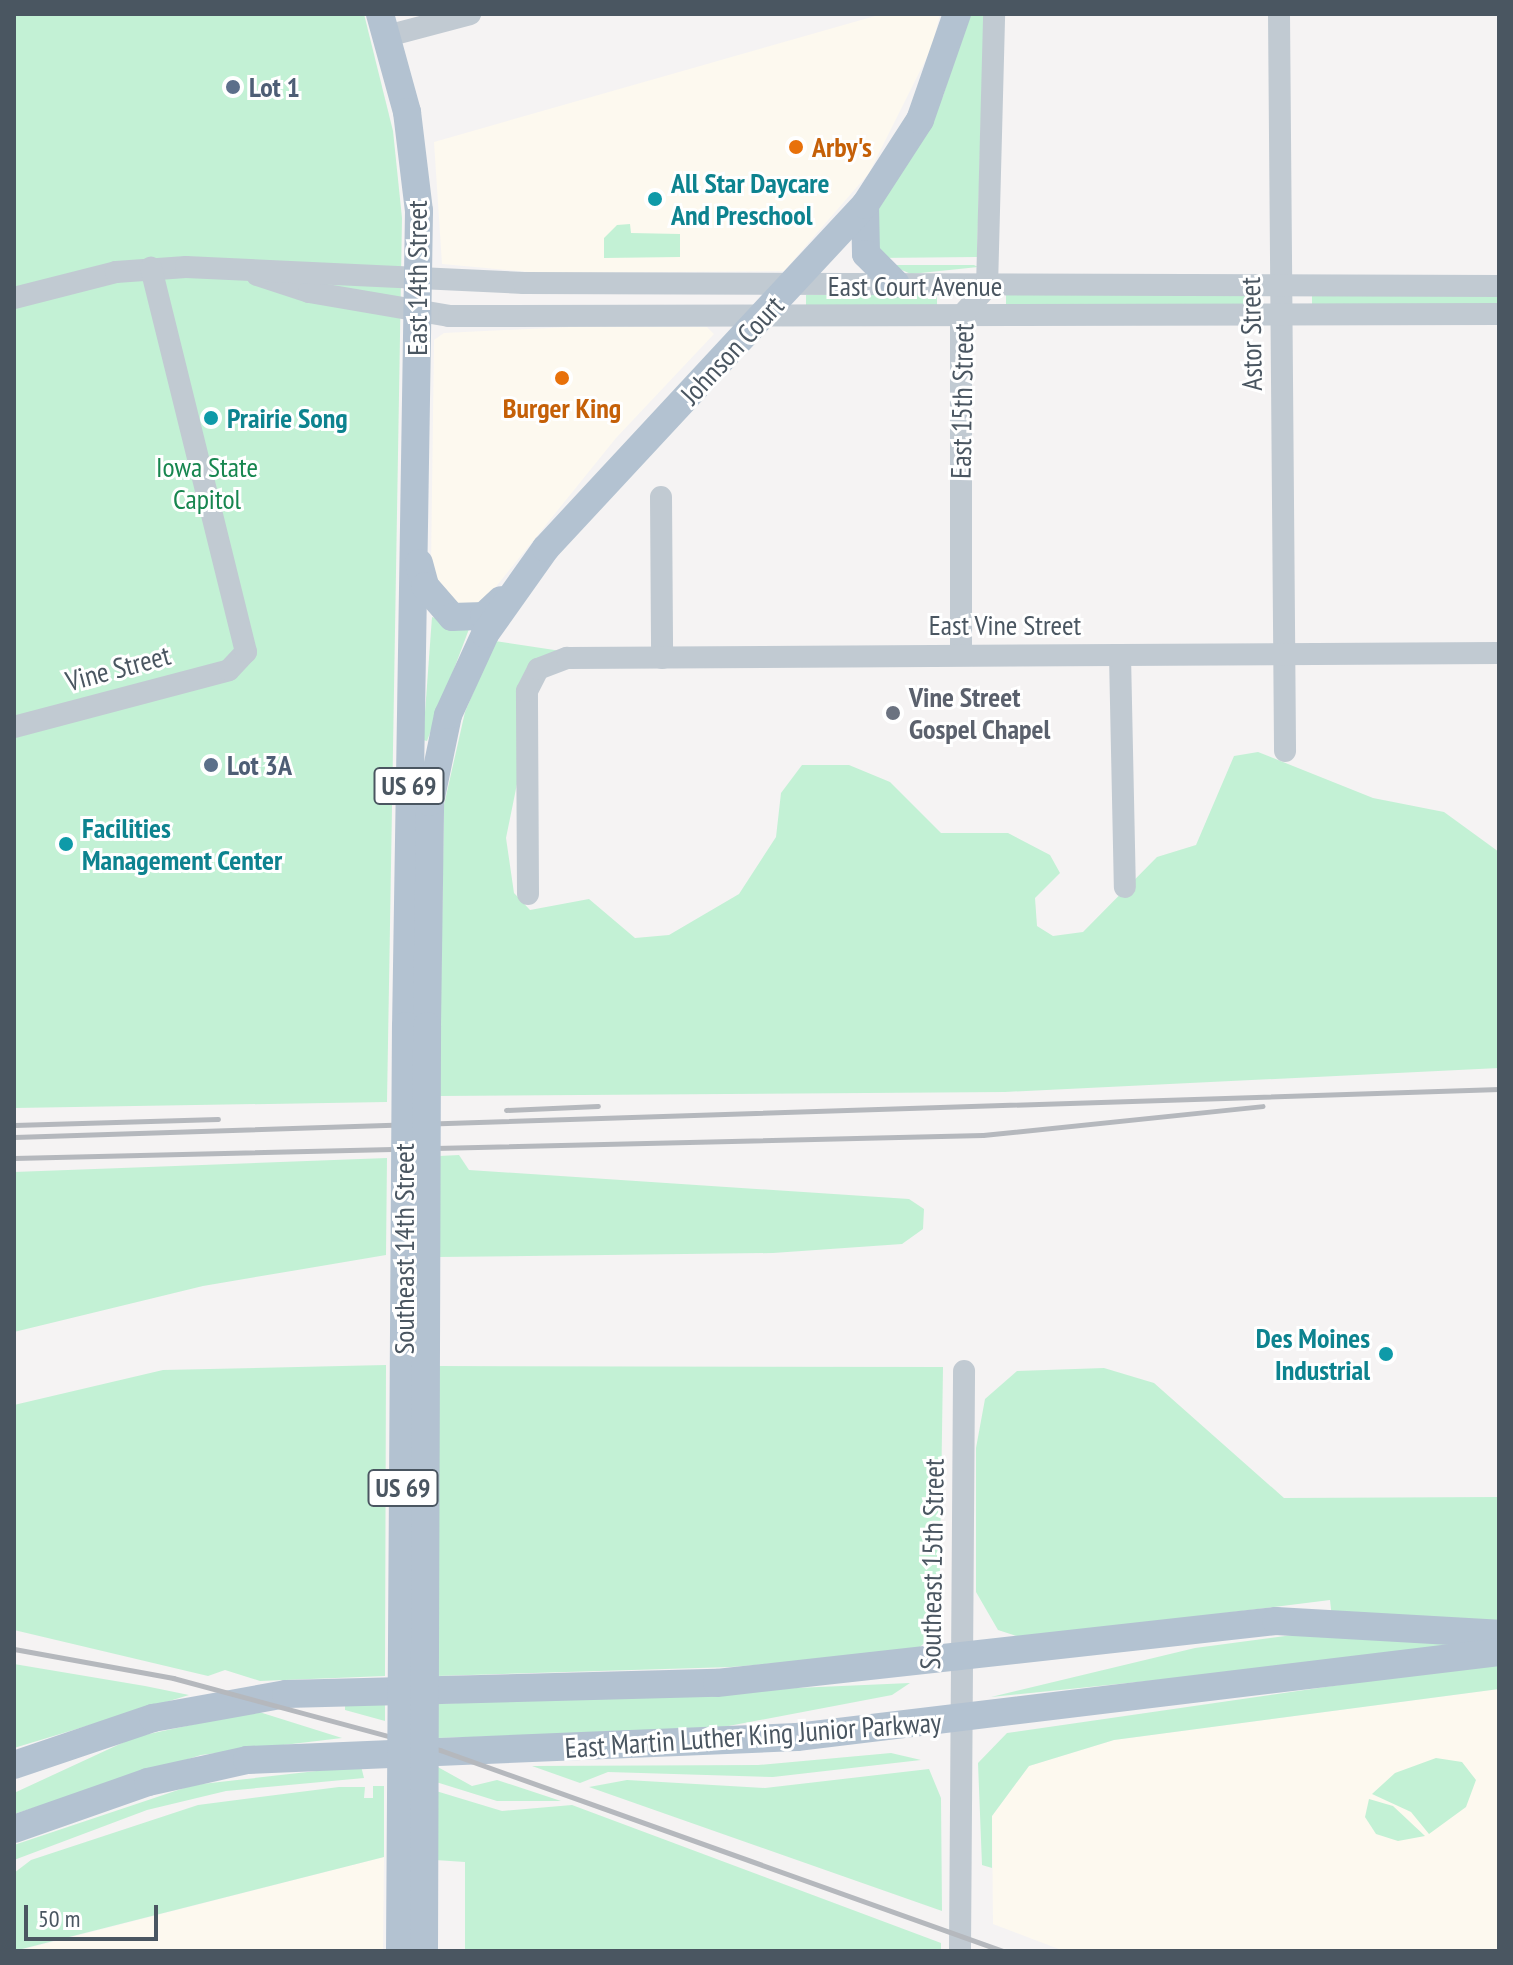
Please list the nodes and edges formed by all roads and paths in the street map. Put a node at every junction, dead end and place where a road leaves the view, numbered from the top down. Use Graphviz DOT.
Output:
graph roads {
  1 [pos="470,14"];
  2 [pos="957,14"];
  3 [pos="994,14"];
  4 [pos="1279,14"];
  5 [pos="384,25"];
  6 [pos="865,205"];
  7 [pos="151,268"];
  8 [pos="242,269"];
  9 [pos="419,277"];
  10 [pos="794,283"];
  11 [pos="896,284"];
  12 [pos="1280,286"];
  13 [pos="1499,286"];
  14 [pos="987,287"];
  15 [pos="14,298"];
  16 [pos="418,313"];
  17 [pos="1281,314"];
  18 [pos="1499,314"];
  19 [pos="761,316"];
  20 [pos="961,316"];
  21 [pos="661,497"];
  22 [pos="414,547"];
  23 [pos="510,592"];
  24 [pos="1282,653"];
  25 [pos="1499,653"];
  26 [pos="961,655"];
  27 [pos="1120,655"];
  28 [pos="662,658"];
  29 [pos="14,727"];
  30 [pos="1285,751"];
  31 [pos="1125,887"];
  32 [pos="528,894"];
  33 [pos="416,1026"];
  34 [pos="964,1371"];
  35 [pos="1499,1634"];
  36 [pos="1499,1652"];
  37 [pos="960,1659"];
  38 [pos="960,1721"];
  39 [pos="14,1765"];
  40 [pos="14,1829"];
  41 [pos="400,1951"];
  42 [pos="424,1951"];
  43 [pos="960,1951"];
  1 -- 5 [label="street"];
  2 -- 6 [label="main road, Johnson Court / US 69"];
  3 -- 14 [label="street, East 15th Street"];
  4 -- 12 [label="street, Astor Street"];
  5 -- 9 [label="main road, East 14th Street / US 69"];
  6 -- 10 [label="main road, Johnson Court / US 69"];
  6 -- 11 [label="main road"];
  7 -- 8 [label="street, East Court Avenue"];
  7 -- 15 [label="street, East Court Avenue"];
  7 -- 29 [label="street, Vine Street"];
  8 -- 9 [label="street, East Court Avenue"];
  8 -- 16 [label="street, East Court Avenue"];
  9 -- 10 [label="street, East Court Avenue"];
  9 -- 16 [label="main road, East 14th Street / US 69"];
  10 -- 11 [label="street, East Court Avenue"];
  10 -- 19 [label="main road, Johnson Court / US 69"];
  11 -- 14 [label="street, East Court Avenue"];
  12 -- 13 [label="street, East Court Avenue"];
  12 -- 14 [label="street, East Court Avenue"];
  12 -- 17 [label="street, Astor Street"];
  14 -- 20 [label="street, East 15th Street"];
  16 -- 19 [label="street, East Court Avenue"];
  16 -- 22 [label="main road, East 14th Street / US 69"];
  17 -- 18 [label="street, East Court Avenue"];
  17 -- 20 [label="street, East Court Avenue"];
  17 -- 24 [label="street, Astor Street"];
  19 -- 20 [label="street, East Court Avenue"];
  19 -- 23 [label="main road, Johnson Court / US 69"];
  20 -- 26 [label="street, East 15th Street"];
  21 -- 28 [label="street"];
  22 -- 23 [label="main road"];
  22 -- 33 [label="main road, Southeast 14th Street / US 69"];
  23 -- 33 [label="main road, Southeast 14th Street / US 69"];
  24 -- 25 [label="street, East Vine Street"];
  24 -- 27 [label="street, East Vine Street"];
  24 -- 30 [label="street, Astor Street"];
  26 -- 27 [label="street, East Vine Street"];
  26 -- 28 [label="street, East Vine Street"];
  27 -- 31 [label="street"];
  28 -- 32 [label="street, East Vine Street"];
  33 -- 41 [label="main road, Southeast 14th Street / US 69, bridge"];
  33 -- 42 [label="main road, Southeast 14th Street / US 69, bridge"];
  34 -- 37 [label="street, Southeast 15th Street"];
  35 -- 37 [label="main road, East Martin Luther King Junior Parkway"];
  36 -- 38 [label="main road, East Martin Luther King Junior Parkway"];
  37 -- 38 [label="street, Southeast 15th Street"];
  37 -- 39 [label="main road, East Martin Luther King Junior Parkway"];
  38 -- 40 [label="main road, East Martin Luther King Junior Parkway"];
  38 -- 43 [label="street, Southeast 15th Street"];
}
